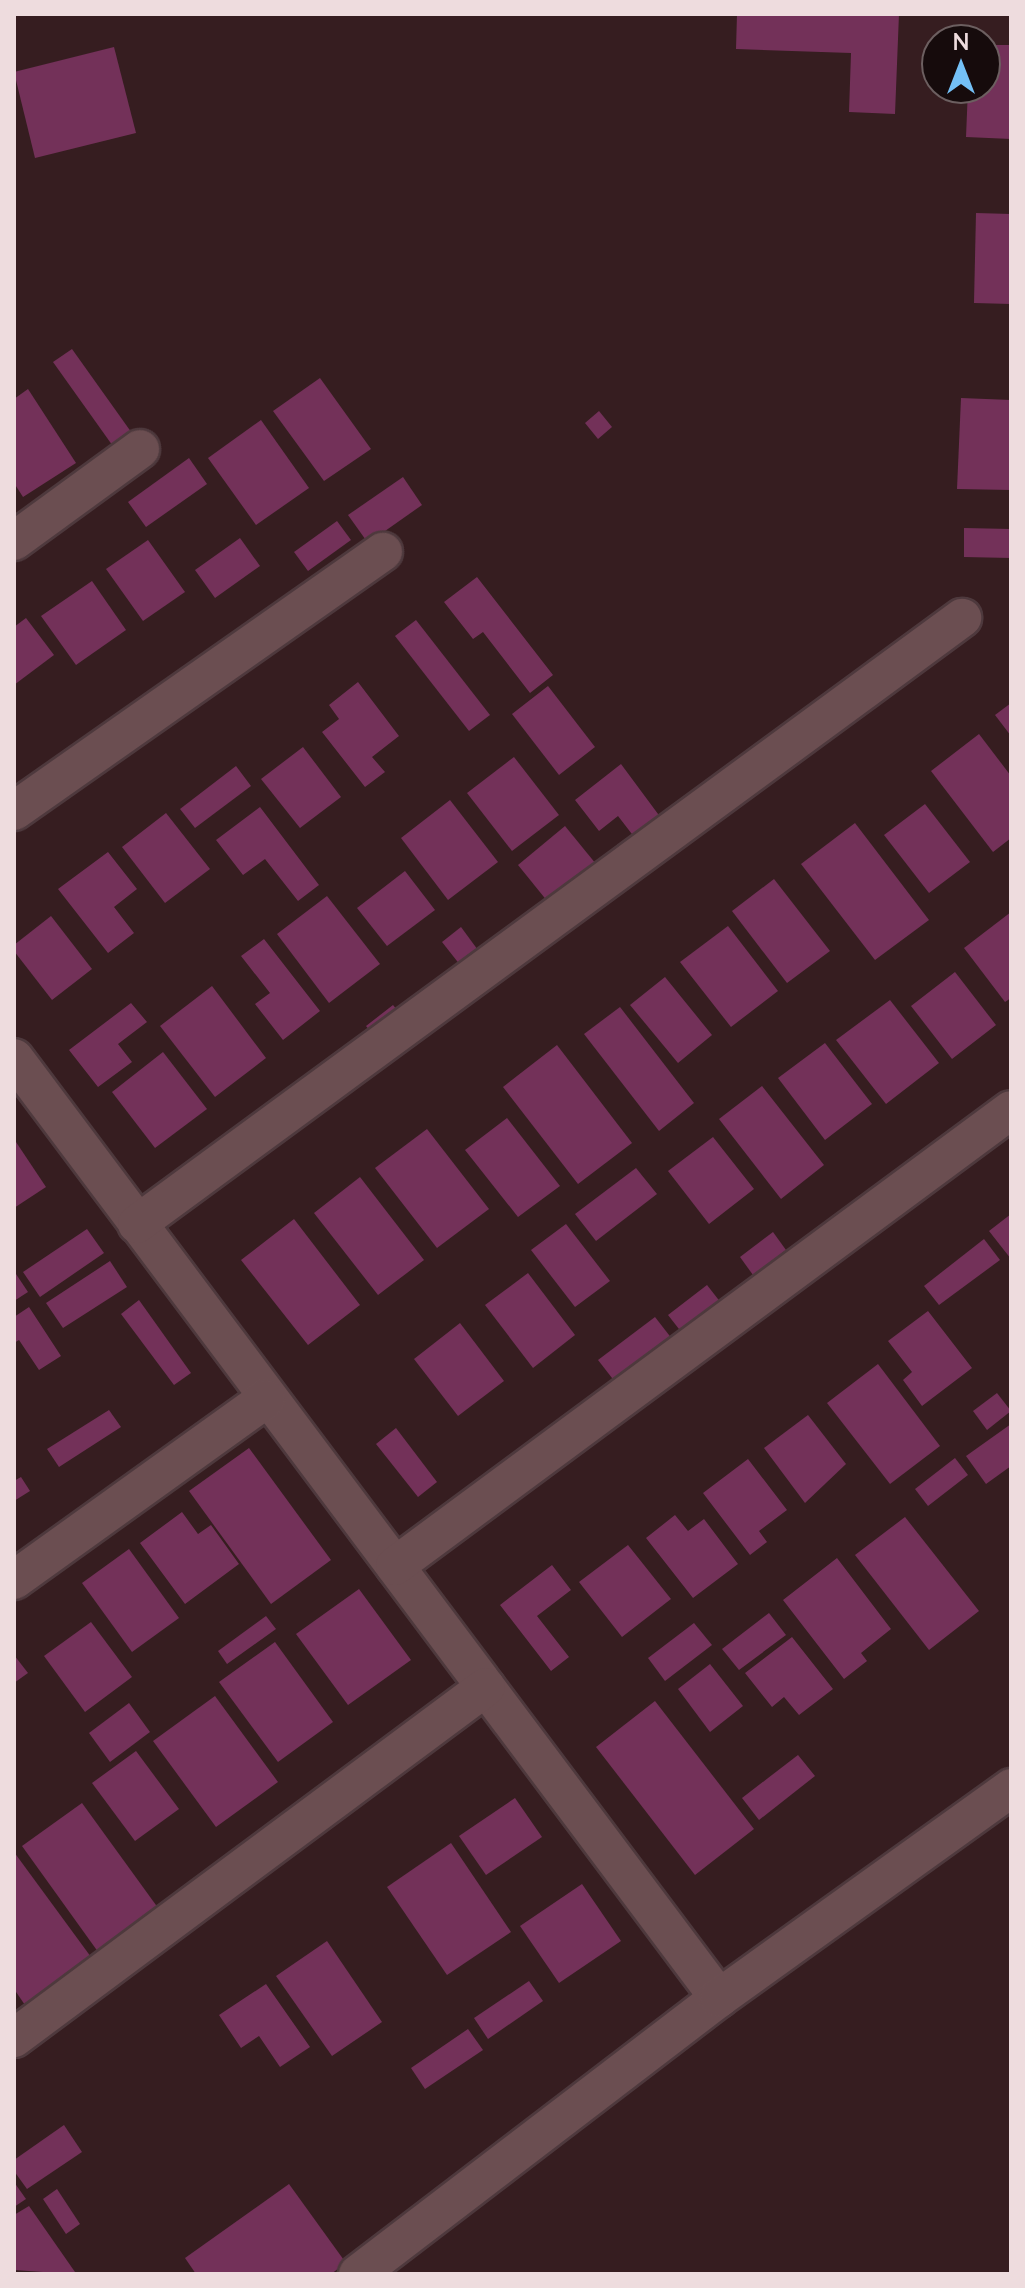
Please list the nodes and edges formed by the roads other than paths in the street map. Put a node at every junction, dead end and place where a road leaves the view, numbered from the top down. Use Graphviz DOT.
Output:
graph roads {
  1 [pos="140,449"];
  2 [pos="14,541"];
  3 [pos="383,552"];
  4 [pos="962,618"];
  5 [pos="14,811"];
  6 [pos="14,1058"];
  7 [pos="1011,1110"];
  8 [pos="137,1224"];
  9 [pos="266,1399"];
  10 [pos="395,1566"];
  11 [pos="14,1580"];
  12 [pos="486,1687"];
  13 [pos="1011,1788"];
  14 [pos="719,1998"];
  15 [pos="14,2038"];
  16 [pos="358,2274"];
  1 -- 2 [label="street"];
  3 -- 5 [label="street"];
  4 -- 8 [label="street"];
  6 -- 8 [label="street"];
  7 -- 10 [label="street"];
  8 -- 9 [label="street"];
  9 -- 10 [label="street"];
  9 -- 11 [label="street"];
  10 -- 12 [label="street"];
  12 -- 14 [label="street"];
  12 -- 15 [label="street"];
  13 -- 14 [label="street"];
  14 -- 16 [label="street"];
}
